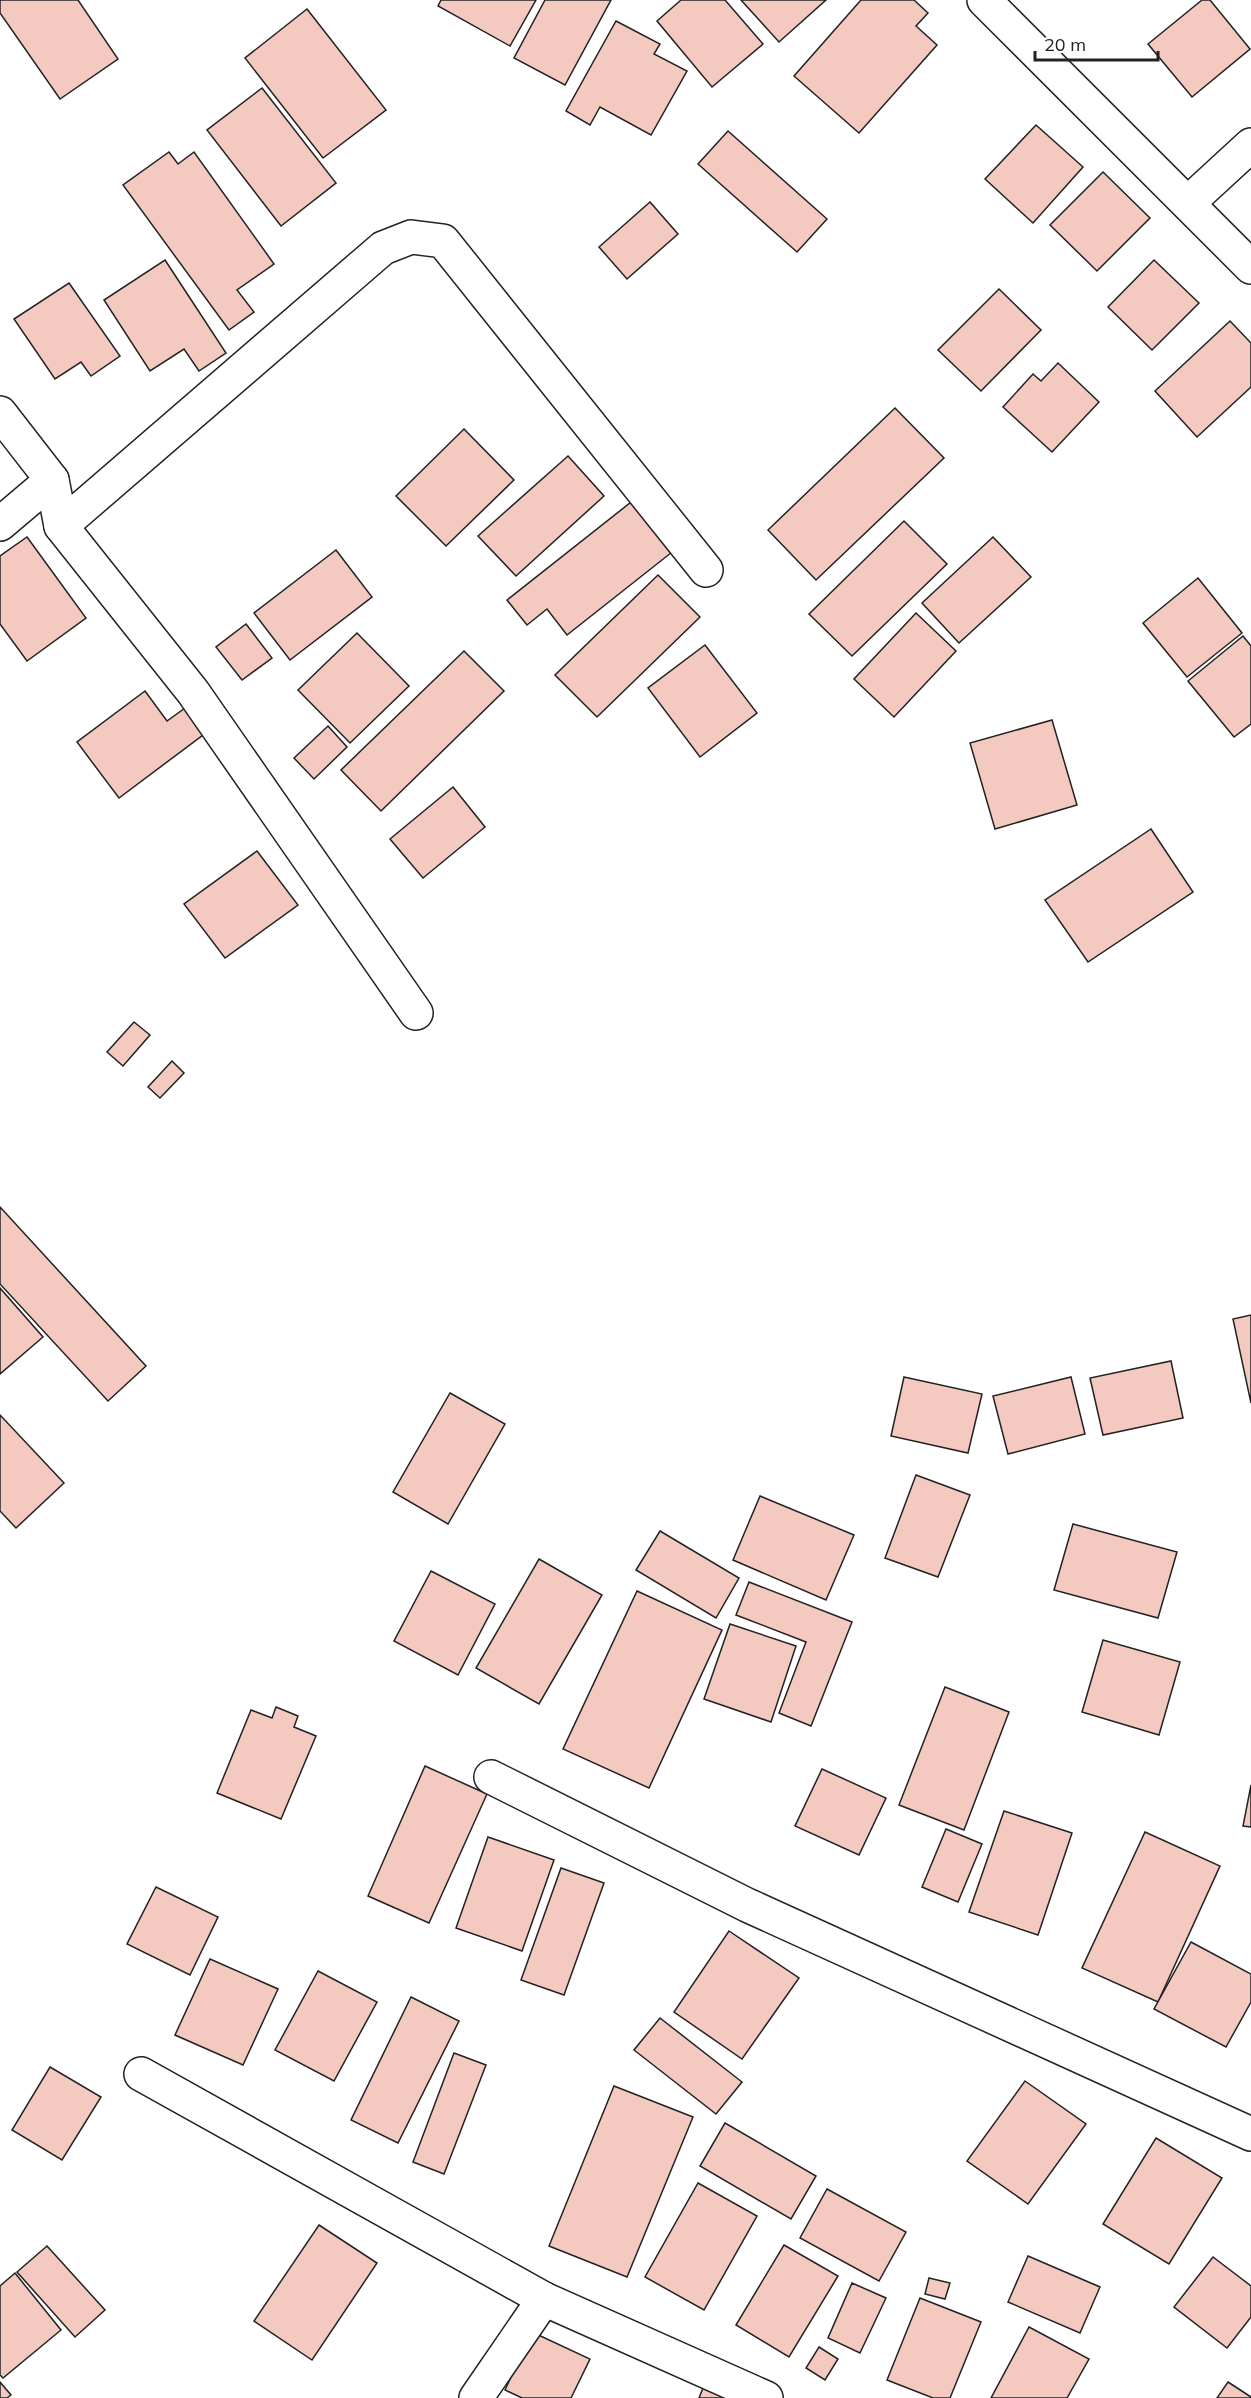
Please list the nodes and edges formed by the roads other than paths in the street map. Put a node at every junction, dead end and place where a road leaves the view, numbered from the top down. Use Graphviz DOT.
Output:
graph roads {
  1 [pos="984,0"];
  2 [pos="1251,145"];
  3 [pos="1188,203"];
  4 [pos="1251,267"];
  5 [pos="0,413"];
  6 [pos="52,480"];
  7 [pos="0,524"];
  8 [pos="61,526"];
  9 [pos="706,570"];
  10 [pos="416,1013"];
  11 [pos="491,1777"];
  12 [pos="141,2074"];
  13 [pos="1251,2134"];
  14 [pos="544,2299"];
  15 [pos="476,2398"];
  16 [pos="766,2398"];
  1 -- 3 [label="street"];
  2 -- 3 [label="street"];
  3 -- 4 [label="street"];
  5 -- 6 [label="street"];
  6 -- 7 [label="street"];
  6 -- 8 [label="street"];
  8 -- 9 [label="street"];
  8 -- 10 [label="street"];
  11 -- 13 [label="street"];
  12 -- 14 [label="street"];
  14 -- 15 [label="street"];
  14 -- 16 [label="street"];
}
